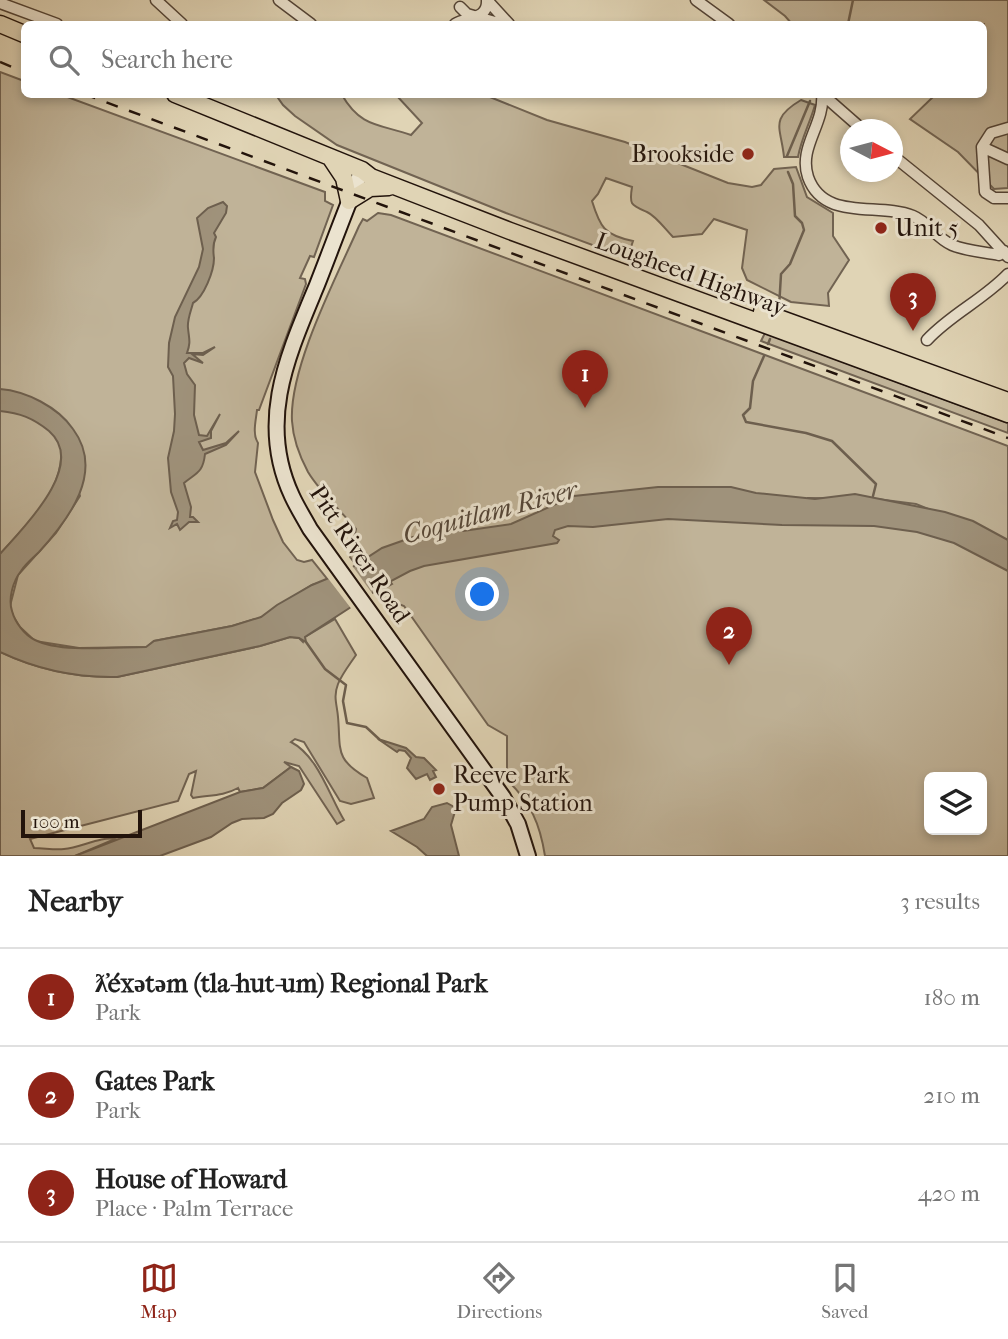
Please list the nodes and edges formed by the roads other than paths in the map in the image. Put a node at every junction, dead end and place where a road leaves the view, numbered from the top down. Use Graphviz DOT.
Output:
graph roads {
  1 [pos="156,0"];
  2 [pos="278,0"];
  3 [pos="487,0"];
  4 [pos="696,0"];
  5 [pos="0,3"];
  6 [pos="459,4"];
  7 [pos="477,16"];
  8 [pos="49,21"];
  9 [pos="178,21"];
  10 [pos="307,21"];
  11 [pos="462,21"];
  12 [pos="493,21"];
  13 [pos="506,21"];
  14 [pos="725,21"];
  15 [pos="0,24"];
  16 [pos="21,33"];
  17 [pos="185,98"];
  18 [pos="822,98"];
  19 [pos="827,98"];
  20 [pos="850,119"];
  21 [pos="1008,128"];
  22 [pos="982,147"];
  23 [pos="330,157"];
  24 [pos="1008,159"];
  25 [pos="903,164"];
  26 [pos="362,170"];
  27 [pos="396,187"];
  28 [pos="1008,198"];
  29 [pos="349,201"];
  30 [pos="1006,254"];
  31 [pos="1008,274"];
  32 [pos="928,340"];
  33 [pos="1008,401"];
  34 [pos="1008,414"];
  35 [pos="528,856"];
  1 -- 9 [label="street"];
  2 -- 10 [label="street"];
  3 -- 7 [label="street"];
  3 -- 13 [label="street"];
  4 -- 14 [label="street"];
  5 -- 8 [label="street"];
  6 -- 7 [label="street"];
  7 -- 11 [label="street"];
  7 -- 12 [label="street"];
  15 -- 16 [label="main road"];
  17 -- 23 [label="main road, Lougheed Highway"];
  18 -- 30 [label="street"];
  19 -- 20 [label="street"];
  21 -- 22 [label="street"];
  22 -- 24 [label="street"];
  22 -- 28 [label="street"];
  23 -- 26 [label="main road, Lougheed Highway"];
  23 -- 29 [label="main road"];
  25 -- 30 [label="street"];
  26 -- 27 [label="main road, Lougheed Highway"];
  26 -- 29 [label="main road, Pitt River Road"];
  26 -- 33 [label="main road, Lougheed Highway"];
  27 -- 29 [label="main road"];
  27 -- 34 [label="main road, Lougheed Highway"];
  29 -- 35 [label="main road, Pitt River Road"];
  31 -- 32 [label="street"];
}
